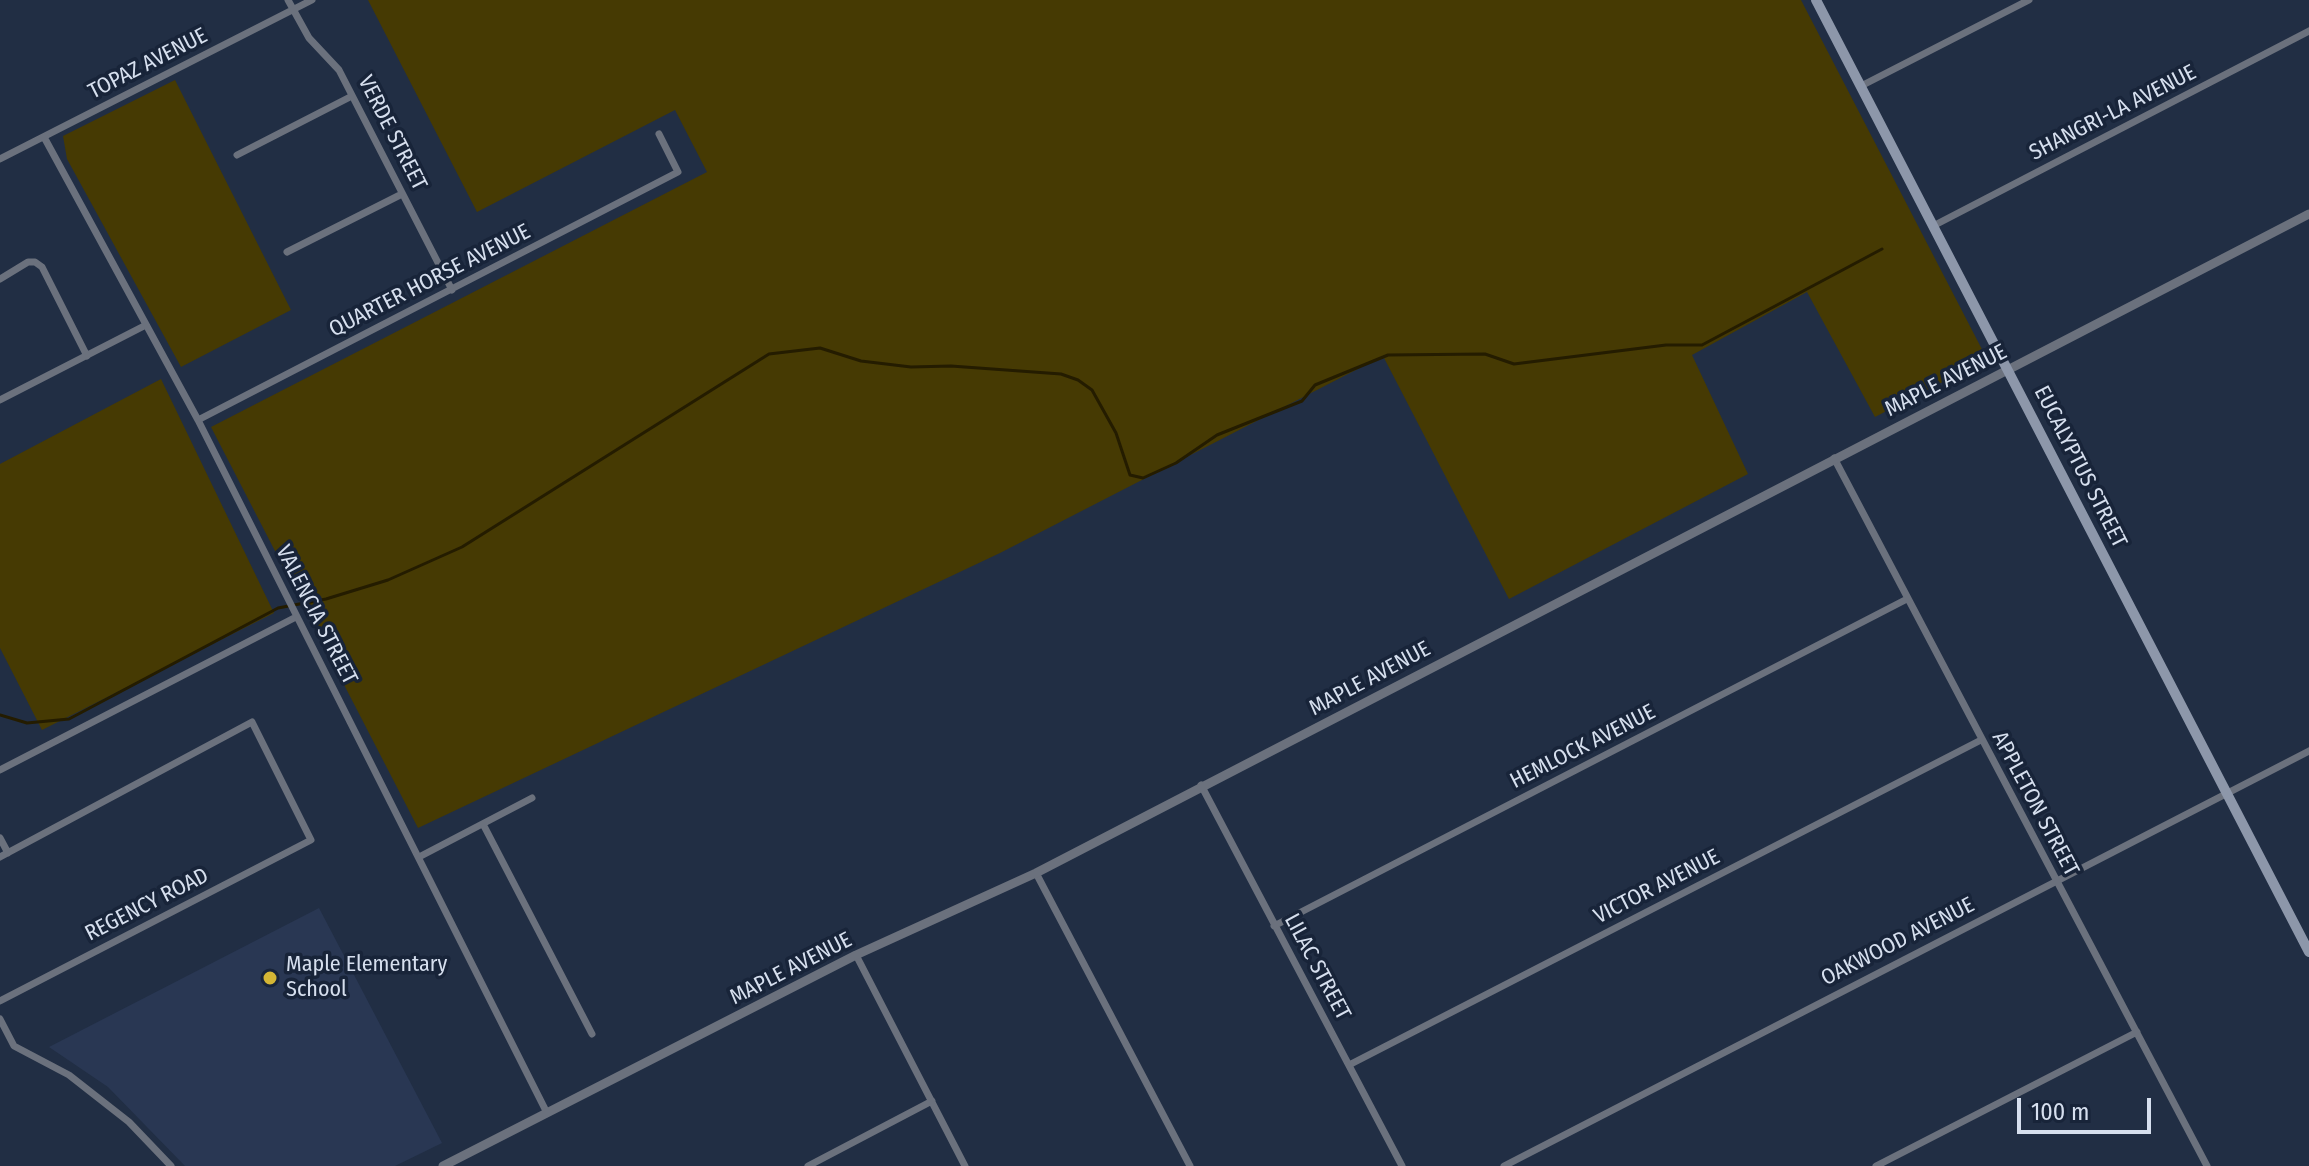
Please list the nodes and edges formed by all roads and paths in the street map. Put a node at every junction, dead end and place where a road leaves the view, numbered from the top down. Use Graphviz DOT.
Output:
graph roads {
  1 [pos="288,0"];
  2 [pos="312,0"];
  3 [pos="1816,0"];
  4 [pos="2029,0"];
  5 [pos="293,10"];
  6 [pos="2309,31"];
  7 [pos="1861,86"];
  8 [pos="352,96"];
  9 [pos="659,134"];
  10 [pos="44,137"];
  11 [pos="237,155"];
  12 [pos="0,159"];
  13 [pos="402,194"];
  14 [pos="2309,214"];
  15 [pos="1933,226"];
  16 [pos="287,252"];
  17 [pos="0,279"];
  18 [pos="452,290"];
  19 [pos="144,326"];
  20 [pos="87,356"];
  21 [pos="2008,371"];
  22 [pos="0,400"];
  23 [pos="198,420"];
  24 [pos="1834,458"];
  25 [pos="1907,599"];
  26 [pos="296,617"];
  27 [pos="1981,740"];
  28 [pos="2309,751"];
  29 [pos="0,770"];
  30 [pos="1201,785"];
  31 [pos="2227,794"];
  32 [pos="532,798"];
  33 [pos="483,824"];
  34 [pos="0,838"];
  35 [pos="4,855"];
  36 [pos="419,857"];
  37 [pos="1036,873"];
  38 [pos="2055,880"];
  39 [pos="1274,926"];
  40 [pos="2309,952"];
  41 [pos="856,955"];
  42 [pos="0,1001"];
  43 [pos="0,1019"];
  44 [pos="2137,1032"];
  45 [pos="592,1034"];
  46 [pos="1349,1065"];
  47 [pos="932,1101"];
  48 [pos="547,1113"];
  49 [pos="171,1166"];
  50 [pos="443,1166"];
  51 [pos="808,1166"];
  52 [pos="965,1166"];
  53 [pos="1190,1166"];
  54 [pos="1402,1166"];
  55 [pos="1504,1166"];
  56 [pos="1876,1166"];
  57 [pos="2207,1166"];
  1 -- 5 [label="street, VERDE STREET"];
  2 -- 5 [label="street, TOPAZ AVENUE"];
  3 -- 7 [label="main road, EUCALYPTUS STREET"];
  4 -- 7 [label="street"];
  5 -- 8 [label="street, VERDE STREET"];
  5 -- 10 [label="street, TOPAZ AVENUE"];
  6 -- 15 [label="street, SHANGRI-LA AVENUE"];
  7 -- 15 [label="main road, EUCALYPTUS STREET"];
  8 -- 11 [label="street"];
  8 -- 13 [label="street, VERDE STREET"];
  9 -- 18 [label="street, QUARTER HORSE AVENUE"];
  10 -- 12 [label="street, TOPAZ AVENUE"];
  10 -- 19 [label="street, VALENCIA STREET"];
  13 -- 16 [label="street"];
  13 -- 18 [label="street, VERDE STREET"];
  14 -- 21 [label="street, MAPLE AVENUE"];
  15 -- 21 [label="main road, EUCALYPTUS STREET"];
  17 -- 20 [label="street"];
  18 -- 23 [label="street, QUARTER HORSE AVENUE"];
  19 -- 20 [label="street"];
  19 -- 23 [label="street, VALENCIA STREET"];
  20 -- 22 [label="street"];
  21 -- 24 [label="street, MAPLE AVENUE"];
  21 -- 31 [label="main road, EUCALYPTUS STREET"];
  23 -- 26 [label="street, VALENCIA STREET"];
  24 -- 25 [label="street, APPLETON STREET"];
  24 -- 30 [label="street, MAPLE AVENUE"];
  25 -- 27 [label="street, APPLETON STREET"];
  25 -- 39 [label="street, HEMLOCK AVENUE"];
  26 -- 29 [label="street"];
  26 -- 36 [label="street, VALENCIA STREET"];
  27 -- 38 [label="street, APPLETON STREET"];
  27 -- 46 [label="street, VICTOR AVENUE"];
  28 -- 31 [label="street, OAKWOOD AVENUE"];
  30 -- 37 [label="street, MAPLE AVENUE"];
  30 -- 39 [label="street, LILAC STREET"];
  31 -- 38 [label="street, OAKWOOD AVENUE"];
  31 -- 40 [label="main road, EUCALYPTUS STREET"];
  32 -- 33 [label="street"];
  33 -- 36 [label="street"];
  33 -- 45 [label="street"];
  34 -- 35 [label="street"];
  35 -- 42 [label="street, REGENCY ROAD"];
  36 -- 48 [label="street, VALENCIA STREET"];
  37 -- 41 [label="street, MAPLE AVENUE"];
  37 -- 53 [label="street"];
  38 -- 44 [label="street, APPLETON STREET"];
  38 -- 55 [label="street, OAKWOOD AVENUE"];
  39 -- 46 [label="street, LILAC STREET"];
  41 -- 47 [label="street"];
  41 -- 48 [label="street, MAPLE AVENUE"];
  43 -- 49 [label="street"];
  44 -- 56 [label="street"];
  44 -- 57 [label="street, APPLETON STREET"];
  46 -- 54 [label="street, LILAC STREET"];
  47 -- 51 [label="street"];
  47 -- 52 [label="street"];
  48 -- 50 [label="street, MAPLE AVENUE"];
}
